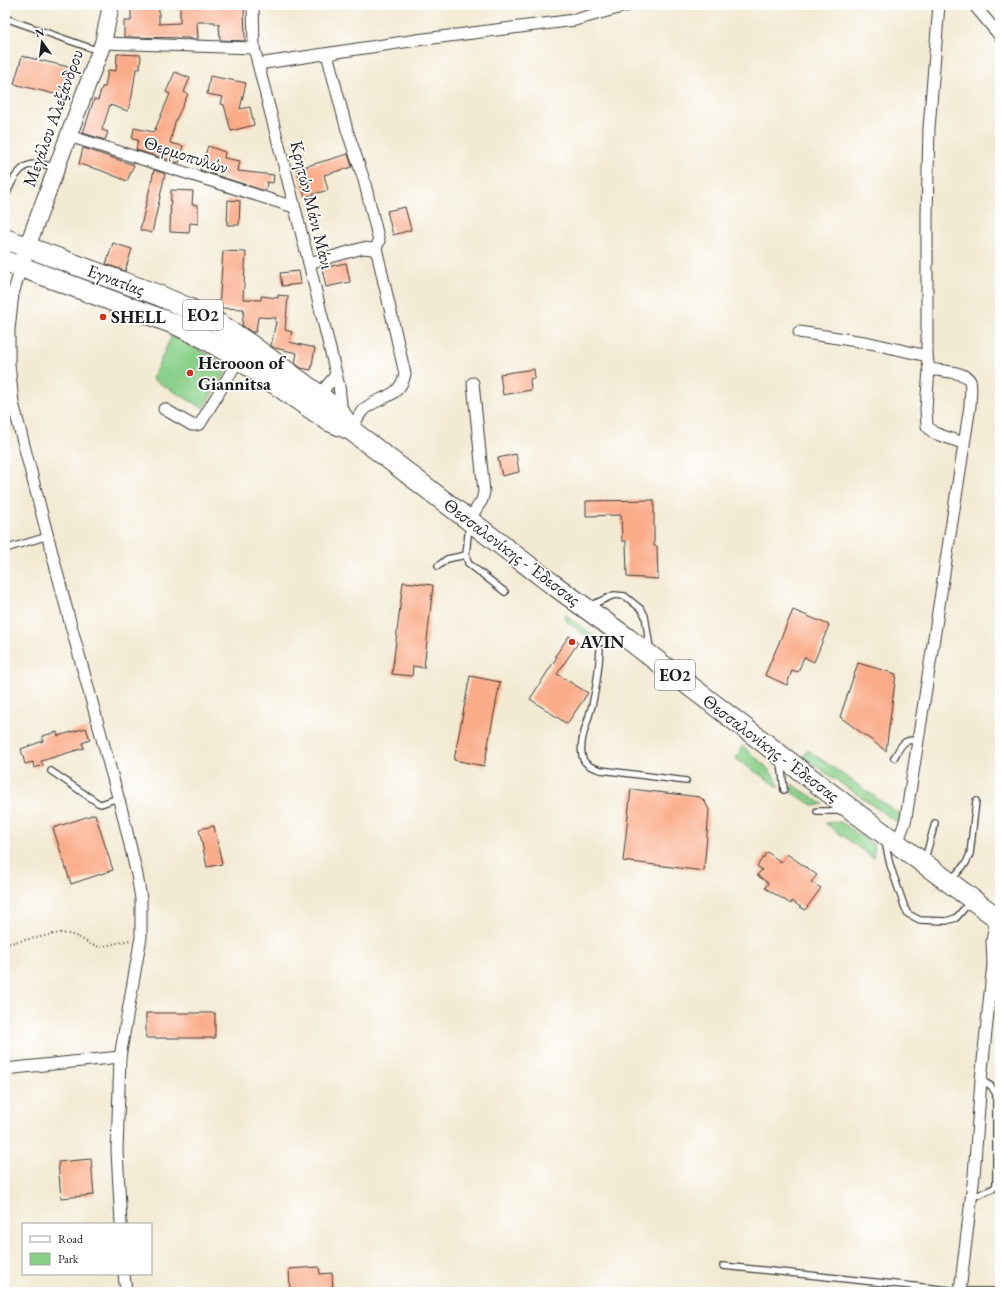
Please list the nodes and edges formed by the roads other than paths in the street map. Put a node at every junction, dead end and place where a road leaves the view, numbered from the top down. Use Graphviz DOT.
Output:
graph roads {
  1 [pos="112,5"];
  2 [pos="253,5"];
  3 [pos="629,5"];
  4 [pos="939,5"];
  5 [pos="974,5"];
  6 [pos="5,18"];
  7 [pos="1000,36"];
  8 [pos="101,47"];
  9 [pos="254,48"];
  10 [pos="327,54"];
  11 [pos="258,64"];
  12 [pos="69,136"];
  13 [pos="57,168"];
  14 [pos="5,198"];
  15 [pos="294,207"];
  16 [pos="5,239"];
  17 [pos="27,247"];
  18 [pos="375,250"];
  19 [pos="310,263"];
  20 [pos="13,264"];
  21 [pos="799,332"];
  22 [pos="927,356"];
  23 [pos="239,359"];
  24 [pos="929,369"];
  25 [pos="336,375"];
  26 [pos="473,383"];
  27 [pos="8,394"];
  28 [pos="320,395"];
  29 [pos="164,409"];
  30 [pos="339,412"];
  31 [pos="351,430"];
  32 [pos="963,444"];
  33 [pos="469,520"];
  34 [pos="48,536"];
  35 [pos="5,549"];
  36 [pos="466,555"];
  37 [pos="438,566"];
  38 [pos="505,592"];
  39 [pos="585,607"];
  40 [pos="600,649"];
  41 [pos="651,656"];
  42 [pos="917,741"];
  43 [pos="779,754"];
  44 [pos="894,758"];
  45 [pos="52,771"];
  46 [pos="686,781"];
  47 [pos="784,790"];
  48 [pos="118,798"];
  49 [pos="976,801"];
  50 [pos="817,811"];
  51 [pos="856,813"];
  52 [pos="935,823"];
  53 [pos="889,837"];
  54 [pos="924,863"];
  55 [pos="950,882"];
  56 [pos="972,899"];
  57 [pos="998,918"];
  58 [pos="1000,954"];
  59 [pos="993,964"];
  60 [pos="120,1057"];
  61 [pos="5,1069"];
  62 [pos="981,1080"];
  63 [pos="971,1198"];
  64 [pos="121,1223"];
  65 [pos="723,1266"];
  66 [pos="124,1275"];
  67 [pos="960,1291"];
  68 [pos="1000,1291"];
  69 [pos="126,1292"];
  1 -- 8 [label="main road, Μεγάλου Αλεξάνδρου"];
  2 -- 9 [label="street, Κρητών Μάνι Μάνι"];
  3 -- 10 [label="street"];
  4 -- 22 [label="street"];
  5 -- 7 [label="street"];
  6 -- 8 [label="lane"];
  8 -- 9 [label="street"];
  8 -- 12 [label="main road, Μεγάλου Αλεξάνδρου"];
  9 -- 11 [label="street, Κρητών Μάνι Μάνι"];
  10 -- 11 [label="street"];
  10 -- 18 [label="street"];
  11 -- 15 [label="street, Κρητών Μάνι Μάνι"];
  12 -- 13 [label="main road, Μεγάλου Αλεξάνδρου"];
  12 -- 15 [label="street, Θερμοπυλών"];
  13 -- 14 [label="lane"];
  13 -- 17 [label="main road, Μεγάλου Αλεξάνδρου"];
  15 -- 19 [label="street, Κρητών Μάνι Μάνι"];
  16 -- 17 [label="highway, Εγνατίας / ΕΟ2"];
  17 -- 20 [label="main road, Μεγάλου Αλεξάνδρου"];
  17 -- 28 [label="highway, Εγνατίας / ΕΟ2"];
  18 -- 19 [label="street"];
  18 -- 31 [label="street"];
  19 -- 25 [label="street, Κρητών Μάνι Μάνι"];
  20 -- 23 [label="highway, Εγνατίας / ΕΟ2"];
  20 -- 27 [label="street"];
  21 -- 22 [label="street"];
  22 -- 24 [label="street"];
  23 -- 29 [label="street"];
  23 -- 31 [label="highway, Εγνατίας / ΕΟ2"];
  24 -- 32 [label="street"];
  24 -- 32 [label="street"];
  25 -- 28 [label="street"];
  25 -- 30 [label="street, Κρητών Μάνι Μάνι"];
  26 -- 33 [label="street"];
  27 -- 34 [label="street"];
  28 -- 30 [label="highway, Εγνατίας / ΕΟ2"];
  30 -- 31 [label="highway, Εγνατίας / ΕΟ2"];
  31 -- 33 [label="highway, Θεσσαλονίκης - Έδεσσας / ΕΟ2"];
  32 -- 42 [label="street"];
  33 -- 36 [label="lane"];
  33 -- 39 [label="highway, Θεσσαλονίκης - Έδεσσας / ΕΟ2"];
  34 -- 35 [label="lane"];
  34 -- 48 [label="street"];
  36 -- 37 [label="lane"];
  36 -- 38 [label="lane"];
  39 -- 41 [label="highway, Θεσσαλονίκης - Έδεσσας / ΕΟ2"];
  39 -- 41 [label="lane"];
  40 -- 46 [label="lane"];
  41 -- 43 [label="highway, Θεσσαλονίκης - Έδεσσας / ΕΟ2"];
  42 -- 44 [label="lane"];
  42 -- 53 [label="street"];
  43 -- 47 [label="lane"];
  43 -- 51 [label="highway, Θεσσαλονίκης - Έδεσσας / ΕΟ2"];
  45 -- 48 [label="lane"];
  48 -- 60 [label="street"];
  49 -- 55 [label="lane"];
  50 -- 51 [label="lane"];
  51 -- 53 [label="highway, Θεσσαλονίκης - Έδεσσας / ΕΟ2"];
  52 -- 54 [label="lane"];
  53 -- 54 [label="highway, Θεσσαλονίκης - Έδεσσας / ΕΟ2"];
  53 -- 56 [label="lane"];
  54 -- 55 [label="highway, Θεσσαλονίκης - Έδεσσας / ΕΟ2"];
  55 -- 56 [label="highway, Θεσσαλονίκης - Έδεσσας / ΕΟ2"];
  56 -- 57 [label="highway, Θεσσαλονίκης - Έδεσσας / ΕΟ2"];
  57 -- 59 [label="street"];
  58 -- 59 [label="street"];
  59 -- 62 [label="street"];
  60 -- 61 [label="street"];
  60 -- 64 [label="street"];
  62 -- 63 [label="street"];
  62 -- 63 [label="lane"];
  63 -- 67 [label="street"];
  65 -- 67 [label="lane"];
  66 -- 69 [label="street"];
  67 -- 68 [label="lane"];
}
